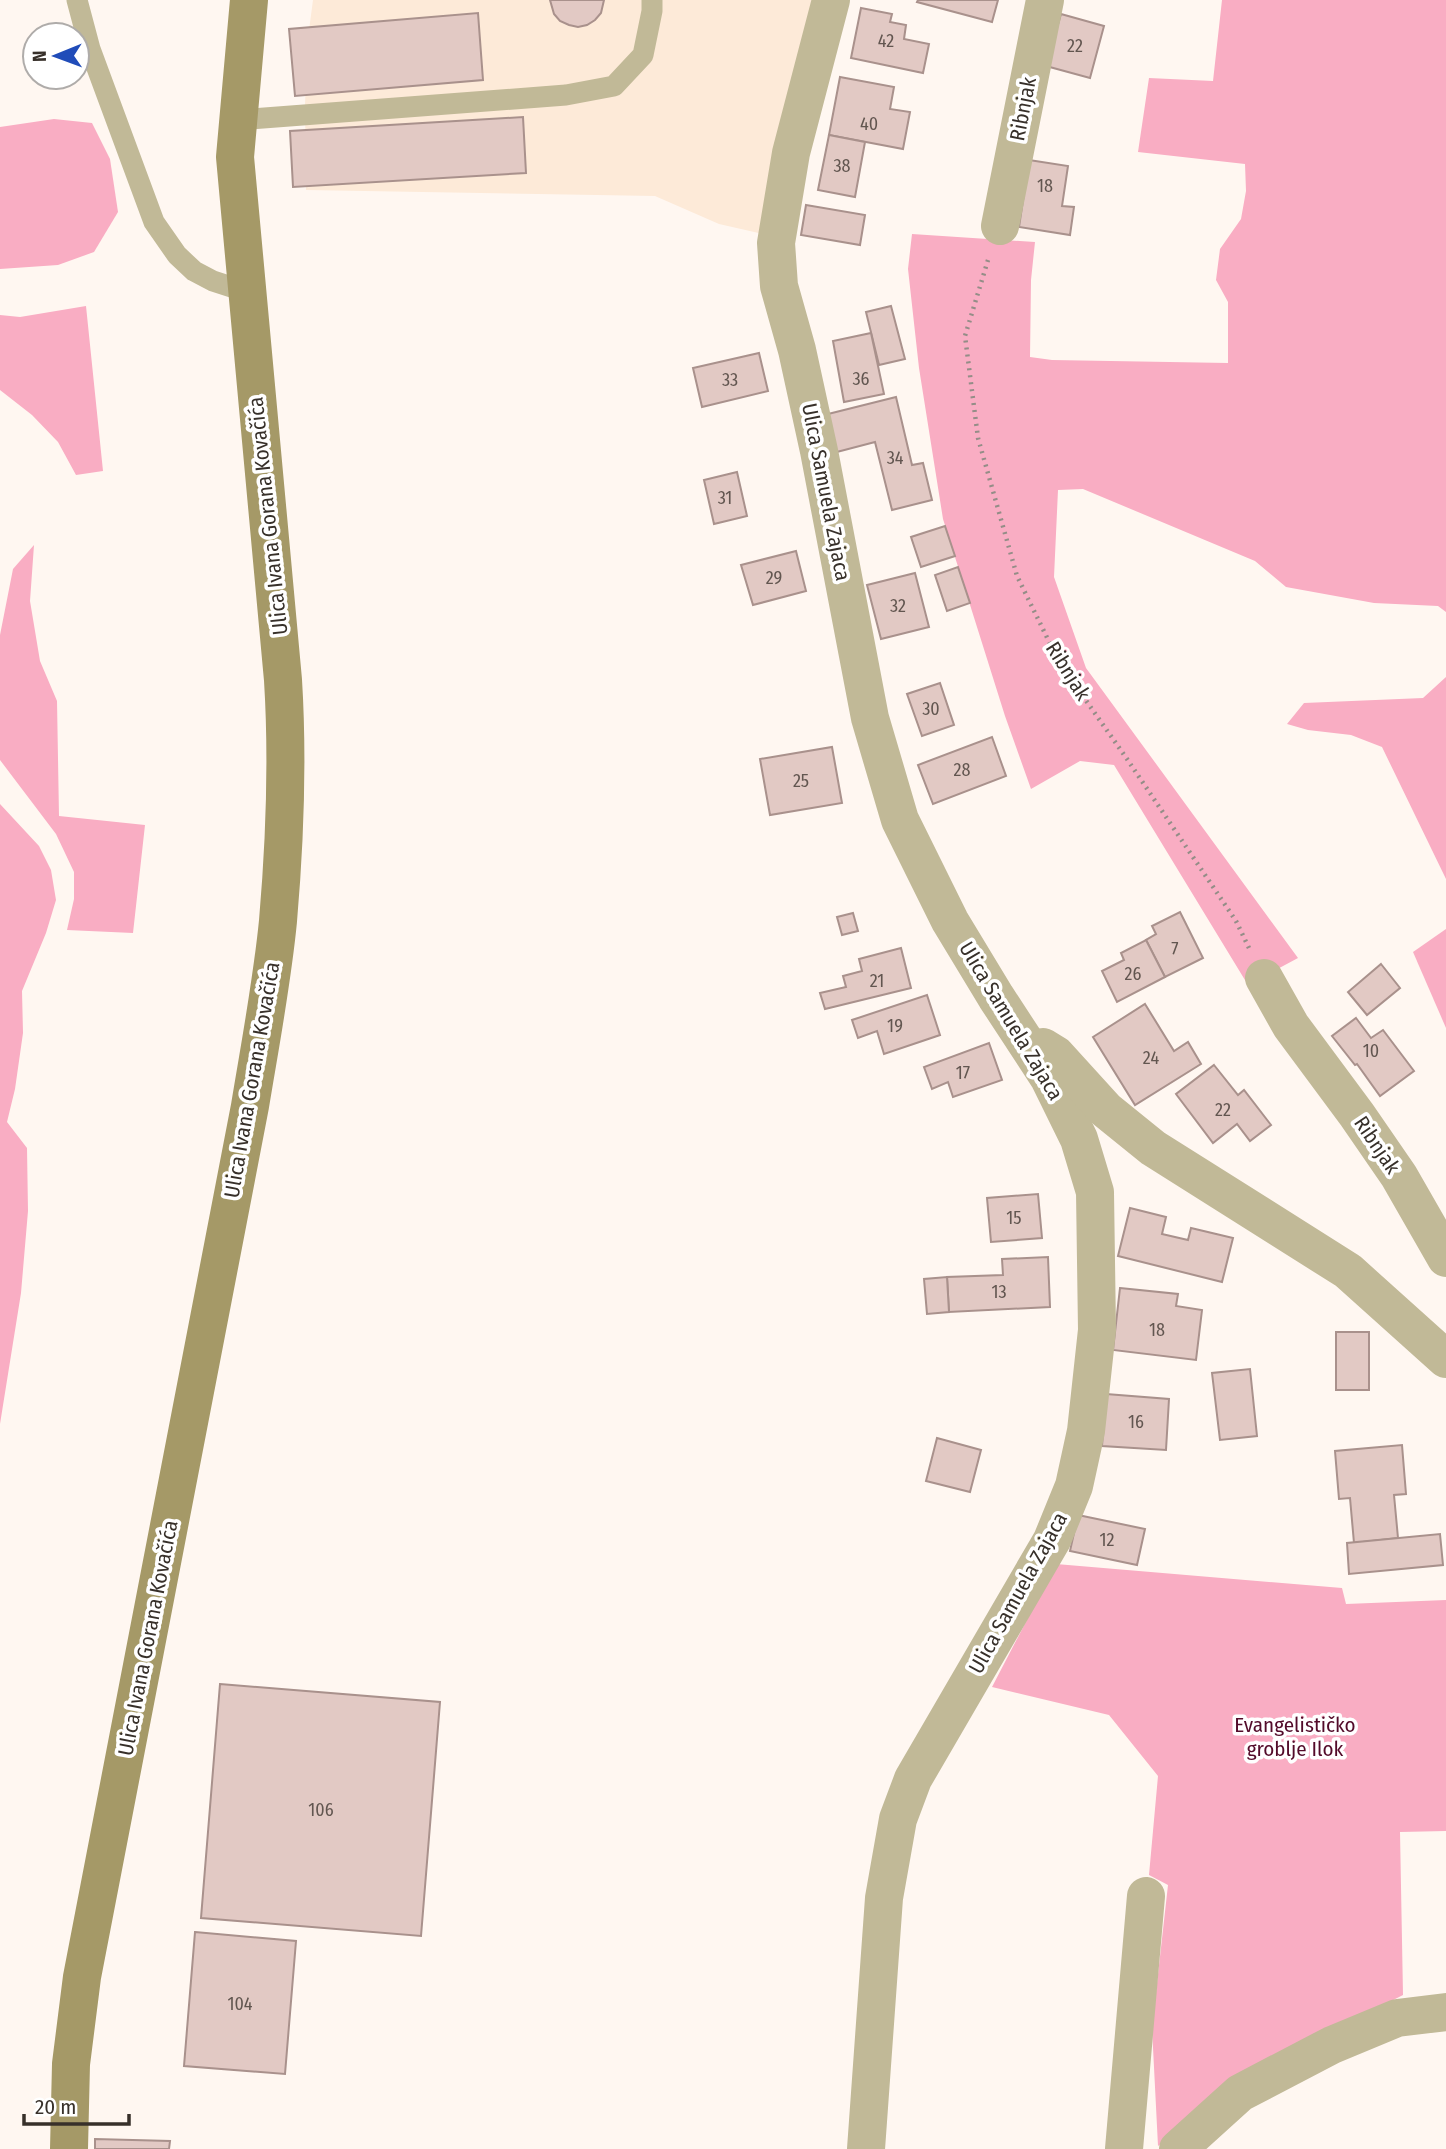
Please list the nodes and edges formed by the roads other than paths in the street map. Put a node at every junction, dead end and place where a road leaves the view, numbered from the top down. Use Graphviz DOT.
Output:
graph roads {
  1 [pos="77,0"];
  2 [pos="249,0"];
  3 [pos="652,0"];
  4 [pos="831,0"];
  5 [pos="1045,0"];
  6 [pos="238,120"];
  7 [pos="1000,226"];
  8 [pos="247,292"];
  9 [pos="1264,978"];
  10 [pos="1020,1032"];
  11 [pos="1446,1258"];
  12 [pos="1446,1359"];
  13 [pos="1146,1896"];
  14 [pos="1446,2012"];
  15 [pos="69,2149"];
  16 [pos="866,2149"];
  17 [pos="1124,2149"];
  18 [pos="1178,2149"];
  1 -- 8 [label="lane"];
  2 -- 6 [label="main road, Ulica Ivana Gorana Kovačića"];
  3 -- 6 [label="lane"];
  4 -- 10 [label="street, Ulica Samuela Zajaca"];
  5 -- 7 [label="street, Ribnjak"];
  6 -- 8 [label="main road, Ulica Ivana Gorana Kovačića"];
  8 -- 15 [label="main road, Ulica Ivana Gorana Kovačića"];
  9 -- 11 [label="street, Ribnjak"];
  10 -- 12 [label="street"];
  10 -- 16 [label="street, Ulica Samuela Zajaca"];
  13 -- 17 [label="street"];
  14 -- 18 [label="street"];
}
